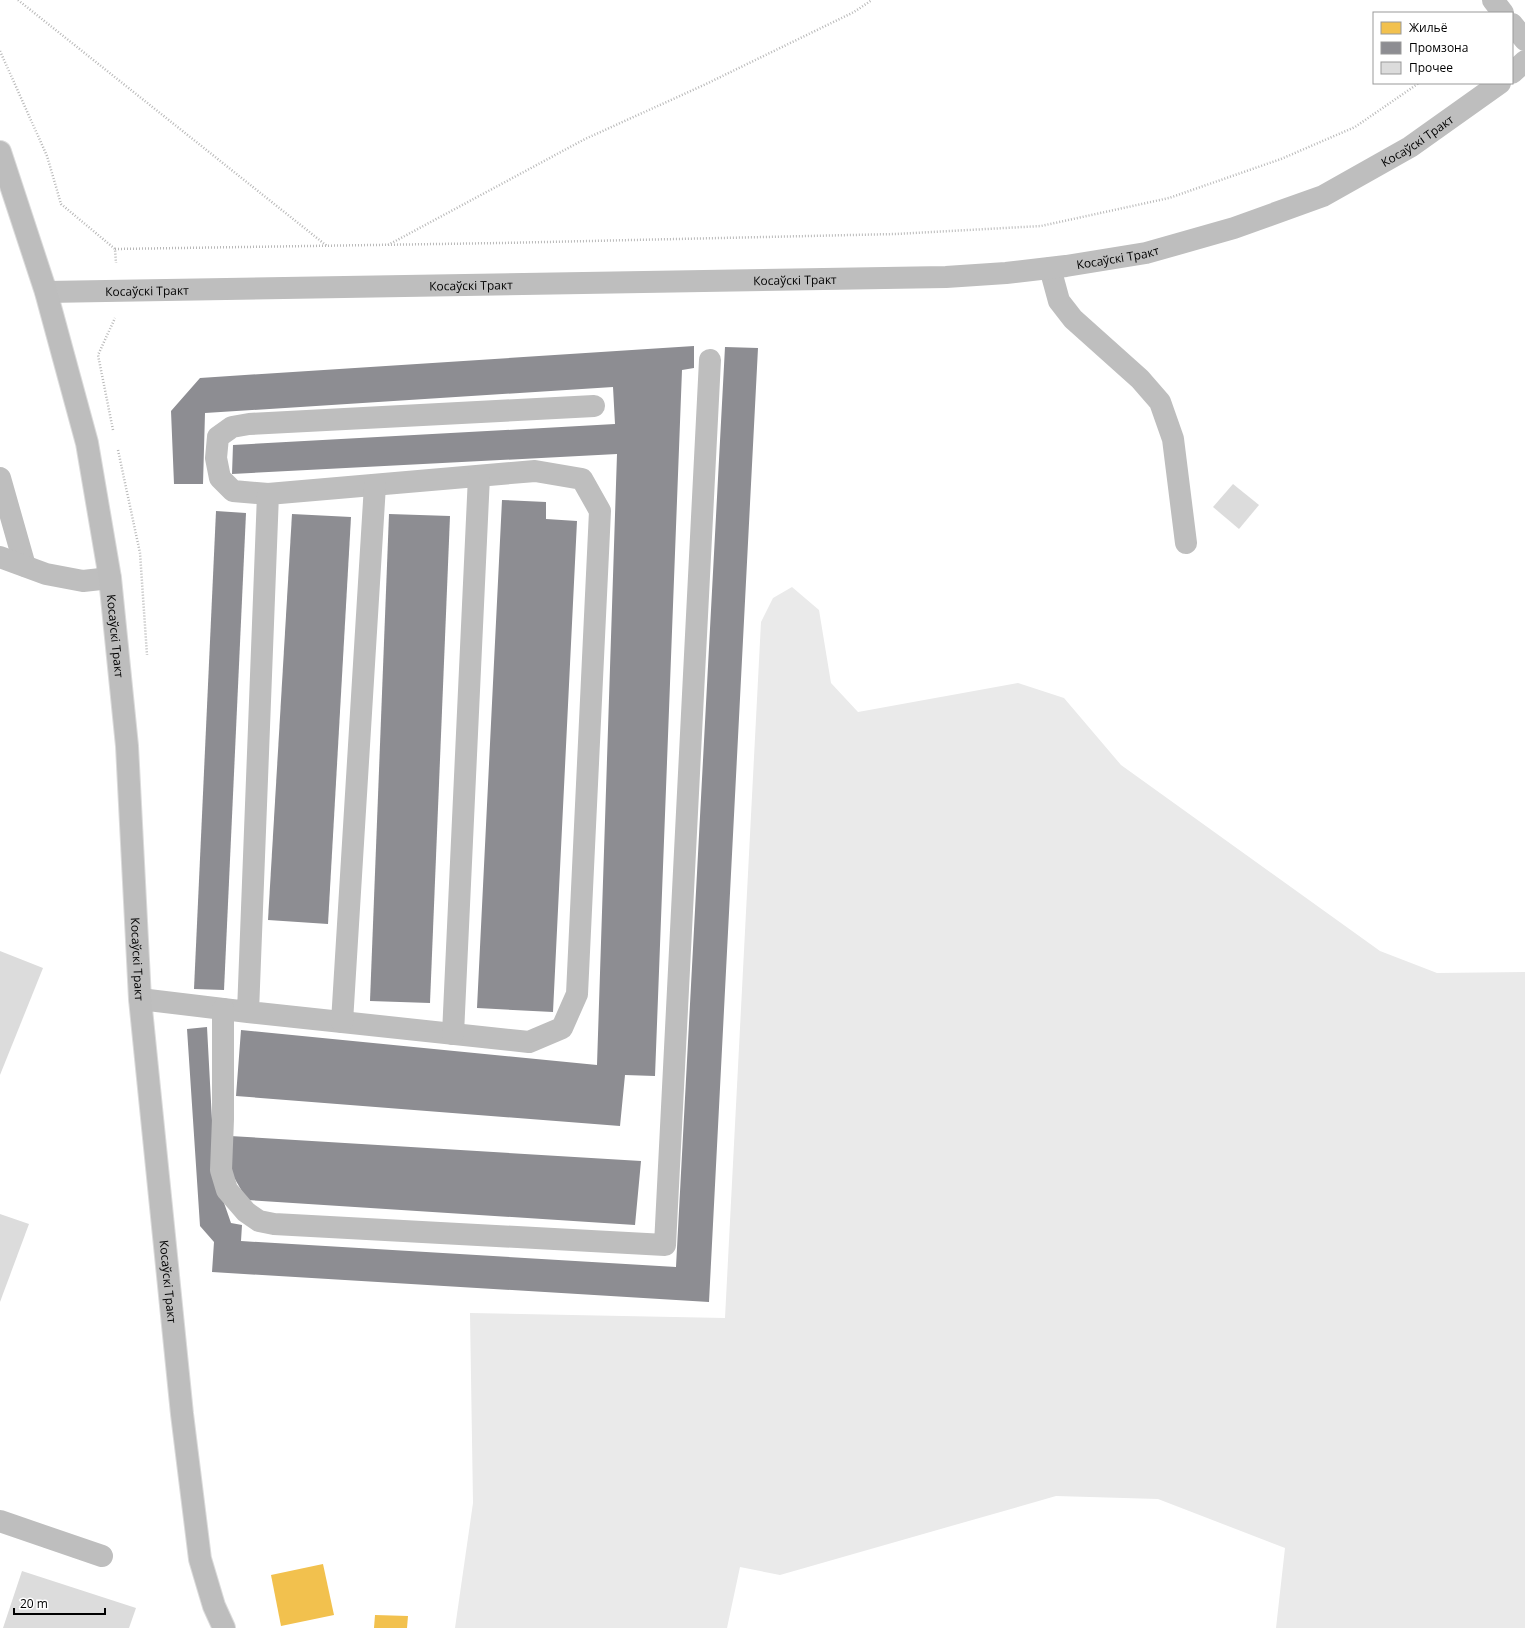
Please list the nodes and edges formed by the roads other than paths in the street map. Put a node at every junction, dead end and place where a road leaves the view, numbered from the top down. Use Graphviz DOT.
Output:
graph roads {
  1 [pos="1493,0"];
  2 [pos="1502,12"];
  3 [pos="1513,25"];
  4 [pos="1525,40"];
  5 [pos="1525,61"];
  6 [pos="1513,71"];
  7 [pos="1499,84"];
  8 [pos="0,152"];
  9 [pos="1050,268"];
  10 [pos="46,292"];
  11 [pos="710,360"];
  12 [pos="594,406"];
  13 [pos="479,476"];
  14 [pos="0,478"];
  15 [pos="375,485"];
  16 [pos="268,494"];
  17 [pos="1186,543"];
  18 [pos="0,557"];
  19 [pos="25,566"];
  20 [pos="110,578"];
  21 [pos="140,999"];
  22 [pos="223,1009"];
  23 [pos="248,1012"];
  24 [pos="342,1022"];
  25 [pos="453,1034"];
  26 [pos="0,1521"];
  27 [pos="102,1556"];
  28 [pos="224,1628"];
  1 -- 2 [label="street"];
  3 -- 4 [label="street"];
  5 -- 6 [label="street"];
  7 -- 9 [label="street, Косаўскі Тракт"];
  8 -- 10 [label="main road, Косаўскі Тракт"];
  9 -- 10 [label="street, Косаўскі Тракт"];
  9 -- 17 [label="street"];
  10 -- 20 [label="main road, Косаўскі Тракт"];
  11 -- 22 [label="street"];
  12 -- 16 [label="street"];
  13 -- 15 [label="street"];
  13 -- 25 [label="street"];
  13 -- 25 [label="street"];
  14 -- 19 [label="street"];
  15 -- 16 [label="street"];
  15 -- 24 [label="street"];
  16 -- 23 [label="street"];
  18 -- 19 [label="street"];
  19 -- 20 [label="street"];
  20 -- 21 [label="main road, Косаўскі Тракт"];
  21 -- 22 [label="street"];
  21 -- 28 [label="main road, Косаўскі Тракт"];
  22 -- 23 [label="street"];
  23 -- 24 [label="street"];
  24 -- 25 [label="street"];
  26 -- 27 [label="street"];
}
